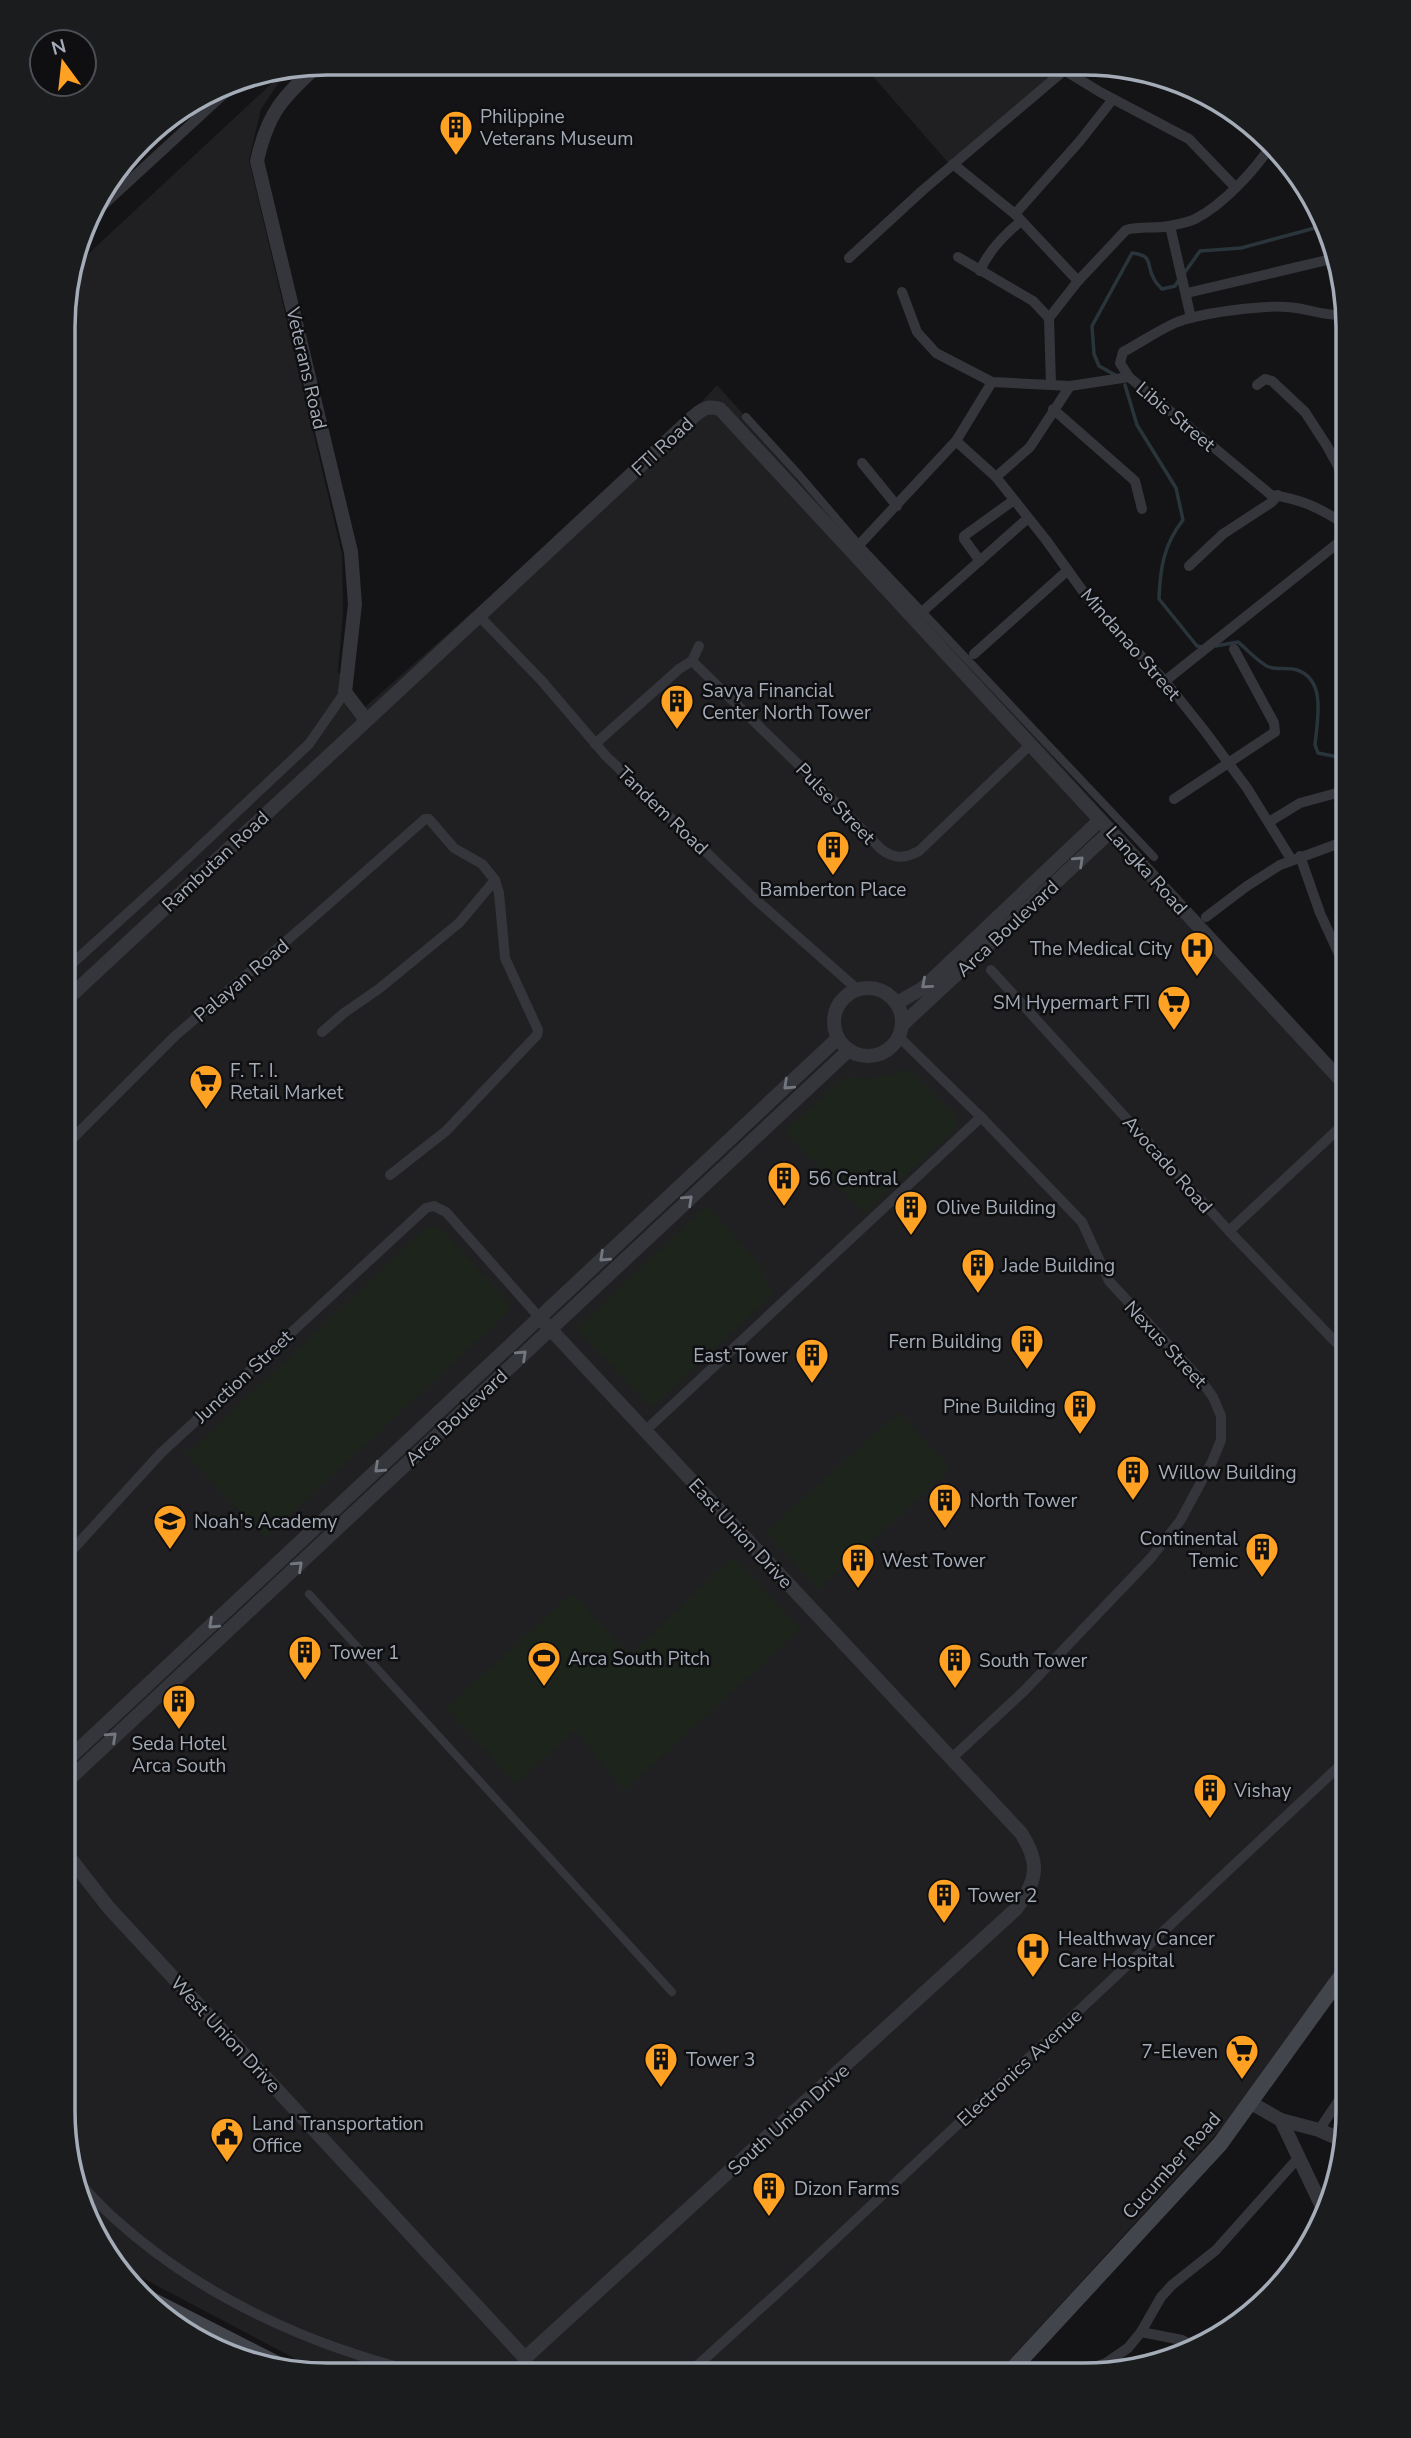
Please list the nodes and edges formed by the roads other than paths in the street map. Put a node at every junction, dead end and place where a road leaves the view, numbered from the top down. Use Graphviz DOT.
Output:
graph roads {
  1 [pos="1058,75"];
  2 [pos="1075,75"];
  3 [pos="306,76"];
  4 [pos="1113,99"];
  5 [pos="218,100"];
  6 [pos="1266,154"];
  7 [pos="953,164"];
  8 [pos="1235,187"];
  9 [pos="111,198"];
  10 [pos="1018,218"];
  11 [pos="1170,226"];
  12 [pos="958,257"];
  13 [pos="849,258"];
  14 [pos="1326,260"];
  15 [pos="980,271"];
  16 [pos="1078,281"];
  17 [pos="902,292"];
  18 [pos="1187,293"];
  19 [pos="1335,316"];
  20 [pos="1049,318"];
  21 [pos="1191,318"];
  22 [pos="1129,377"];
  23 [pos="992,382"];
  24 [pos="1051,385"];
  25 [pos="1257,385"];
  26 [pos="1070,386"];
  27 [pos="1053,409"];
  28 [pos="746,417"];
  29 [pos="956,441"];
  30 [pos="863,463"];
  31 [pos="1336,463"];
  32 [pos="996,477"];
  33 [pos="1278,495"];
  34 [pos="1014,500"];
  35 [pos="897,506"];
  36 [pos="1142,509"];
  37 [pos="1028,518"];
  38 [pos="1336,519"];
  39 [pos="859,545"];
  40 [pos="1336,545"];
  41 [pos="980,561"];
  42 [pos="1189,566"];
  43 [pos="1068,570"];
  44 [pos="922,612"];
  45 [pos="481,618"];
  46 [pos="699,646"];
  47 [pos="1234,649"];
  48 [pos="974,654"];
  49 [pos="692,661"];
  50 [pos="1165,681"];
  51 [pos="345,692"];
  52 [pos="366,720"];
  53 [pos="595,744"];
  54 [pos="1031,744"];
  55 [pos="1058,762"];
  56 [pos="1228,762"];
  57 [pos="1336,793"];
  58 [pos="1174,799"];
  59 [pos="1100,820"];
  60 [pos="1269,821"];
  61 [pos="1111,831"];
  62 [pos="1336,844"];
  63 [pos="1154,857"];
  64 [pos="1296,858"];
  65 [pos="495,880"];
  66 [pos="1206,917"];
  67 [pos="1336,948"];
  68 [pos="75,961"];
  69 [pos="991,970"];
  70 [pos="857,989"];
  71 [pos="75,992"];
  72 [pos="897,1003"];
  73 [pos="901,1031"];
  74 [pos="322,1032"];
  75 [pos="838,1038"];
  76 [pos="849,1050"];
  77 [pos="1336,1075"];
  78 [pos="981,1117"];
  79 [pos="1336,1131"];
  80 [pos="75,1136"];
  81 [pos="390,1175"];
  82 [pos="434,1206"];
  83 [pos="1229,1231"];
  84 [pos="539,1317"];
  85 [pos="550,1329"];
  86 [pos="1336,1342"];
  87 [pos="645,1431"];
  88 [pos="75,1547"];
  89 [pos="309,1594"];
  90 [pos="75,1753"];
  91 [pos="952,1758"];
  92 [pos="1336,1769"];
  93 [pos="75,1774"];
  94 [pos="75,1864"];
  95 [pos="1035,1869"];
  96 [pos="1336,1985"];
  97 [pos="672,1992"];
  98 [pos="1251,2104"];
  99 [pos="1336,2105"];
  100 [pos="1281,2120"];
  101 [pos="1319,2130"];
  102 [pos="1334,2137"];
  103 [pos="1299,2157"];
  104 [pos="89,2193"];
  105 [pos="1319,2200"];
  106 [pos="173,2310"];
  107 [pos="1141,2332"];
  108 [pos="1185,2342"];
  109 [pos="252,2351"];
  110 [pos="1107,2362"];
  111 [pos="382,2363"];
  112 [pos="521,2363"];
  113 [pos="527,2363"];
  114 [pos="700,2363"];
  115 [pos="1018,2363"];
  1 -- 7 [label="street"];
  2 -- 4 [label="street"];
  3 -- 51 [label="street, Veterans Road"];
  4 -- 8 [label="street"];
  4 -- 10 [label="street"];
  5 -- 9 [label="street"];
  6 -- 8 [label="street"];
  7 -- 10 [label="street"];
  7 -- 13 [label="street"];
  8 -- 11 [label="street"];
  10 -- 15 [label="street"];
  10 -- 16 [label="street"];
  11 -- 16 [label="street"];
  11 -- 18 [label="street"];
  12 -- 15 [label="street"];
  14 -- 18 [label="street"];
  15 -- 20 [label="street"];
  16 -- 20 [label="street"];
  17 -- 23 [label="street, Libis Street"];
  18 -- 21 [label="street"];
  19 -- 21 [label="street"];
  20 -- 24 [label="street"];
  21 -- 22 [label="street"];
  22 -- 26 [label="street, Libis Street"];
  22 -- 33 [label="street, Libis Street"];
  23 -- 24 [label="street, Libis Street"];
  23 -- 29 [label="street"];
  24 -- 26 [label="street, Libis Street"];
  25 -- 31 [label="street"];
  26 -- 27 [label="street"];
  27 -- 32 [label="street"];
  27 -- 36 [label="street"];
  28 -- 39 [label="street"];
  29 -- 32 [label="street, Mindanao Street"];
  29 -- 35 [label="street"];
  30 -- 35 [label="street"];
  32 -- 34 [label="street, Mindanao Street"];
  33 -- 38 [label="street, Libis Street"];
  33 -- 42 [label="street"];
  34 -- 37 [label="street, Mindanao Street"];
  34 -- 41 [label="street"];
  35 -- 39 [label="street"];
  37 -- 41 [label="street"];
  37 -- 43 [label="street, Mindanao Street"];
  39 -- 44 [label="street"];
  40 -- 50 [label="street"];
  41 -- 44 [label="street"];
  43 -- 48 [label="street"];
  43 -- 50 [label="street, Mindanao Street"];
  44 -- 55 [label="street"];
  45 -- 52 [label="street, FTI Road"];
  45 -- 53 [label="street, Tandem Road"];
  45 -- 54 [label="street, FTI Road"];
  46 -- 49 [label="street"];
  47 -- 56 [label="street"];
  49 -- 53 [label="street"];
  49 -- 54 [label="street, Pulse Street"];
  50 -- 56 [label="street, Mindanao Street"];
  51 -- 52 [label="street"];
  51 -- 68 [label="street, Veterans Road"];
  52 -- 71 [label="street, Rambutan Road"];
  53 -- 70 [label="street, Tandem Road"];
  54 -- 55 [label="street, Langka Road"];
  55 -- 59 [label="street, Langka Road"];
  55 -- 63 [label="street"];
  56 -- 58 [label="street"];
  56 -- 60 [label="street, Mindanao Street"];
  57 -- 60 [label="street"];
  59 -- 61 [label="street, Langka Road"];
  59 -- 72 [label="street, Arca Boulevard, one-way"];
  60 -- 64 [label="street, Mindanao Street"];
  73 -- 61 [label="street, Arca Boulevard, one-way"];
  61 -- 77 [label="street, Langka Road"];
  62 -- 64 [label="street"];
  64 -- 66 [label="street"];
  64 -- 67 [label="street, Mindanao Street"];
  65 -- 74 [label="street"];
  65 -- 80 [label="street, Palayan Road"];
  65 -- 81 [label="street"];
  69 -- 83 [label="street, Avocado Road"];
  70 -- 72 [label="street"];
  70 -- 75 [label="street"];
  72 -- 73 [label="street"];
  73 -- 76 [label="street"];
  73 -- 78 [label="street, Nexus Street"];
  75 -- 76 [label="street"];
  75 -- 84 [label="street, Arca Boulevard, one-way"];
  85 -- 76 [label="street, Arca Boulevard, one-way"];
  78 -- 87 [label="street"];
  78 -- 91 [label="street, Nexus Street"];
  79 -- 83 [label="street"];
  82 -- 84 [label="street, East Union Drive"];
  82 -- 88 [label="street, Junction Street"];
  83 -- 86 [label="street, Avocado Road"];
  84 -- 85 [label="street, East Union Drive"];
  84 -- 90 [label="street, Arca Boulevard, one-way"];
  85 -- 87 [label="street, East Union Drive"];
  93 -- 85 [label="street, Arca Boulevard, one-way"];
  87 -- 91 [label="street, East Union Drive"];
  89 -- 97 [label="street"];
  91 -- 95 [label="street, East Union Drive"];
  92 -- 114 [label="street, Electronics Avenue"];
  94 -- 112 [label="street, West Union Drive"];
  95 -- 113 [label="street, South Union Drive"];
  96 -- 98 [label="main road, Cucumber Road"];
  98 -- 100 [label="street"];
  98 -- 115 [label="main road, Cucumber Road"];
  99 -- 101 [label="street"];
  100 -- 101 [label="street"];
  100 -- 103 [label="street"];
  101 -- 102 [label="street"];
  103 -- 105 [label="street"];
  103 -- 107 [label="street"];
  104 -- 111 [label="street"];
  106 -- 109 [label="main road"];
  107 -- 108 [label="street"];
  107 -- 110 [label="street"];
}
